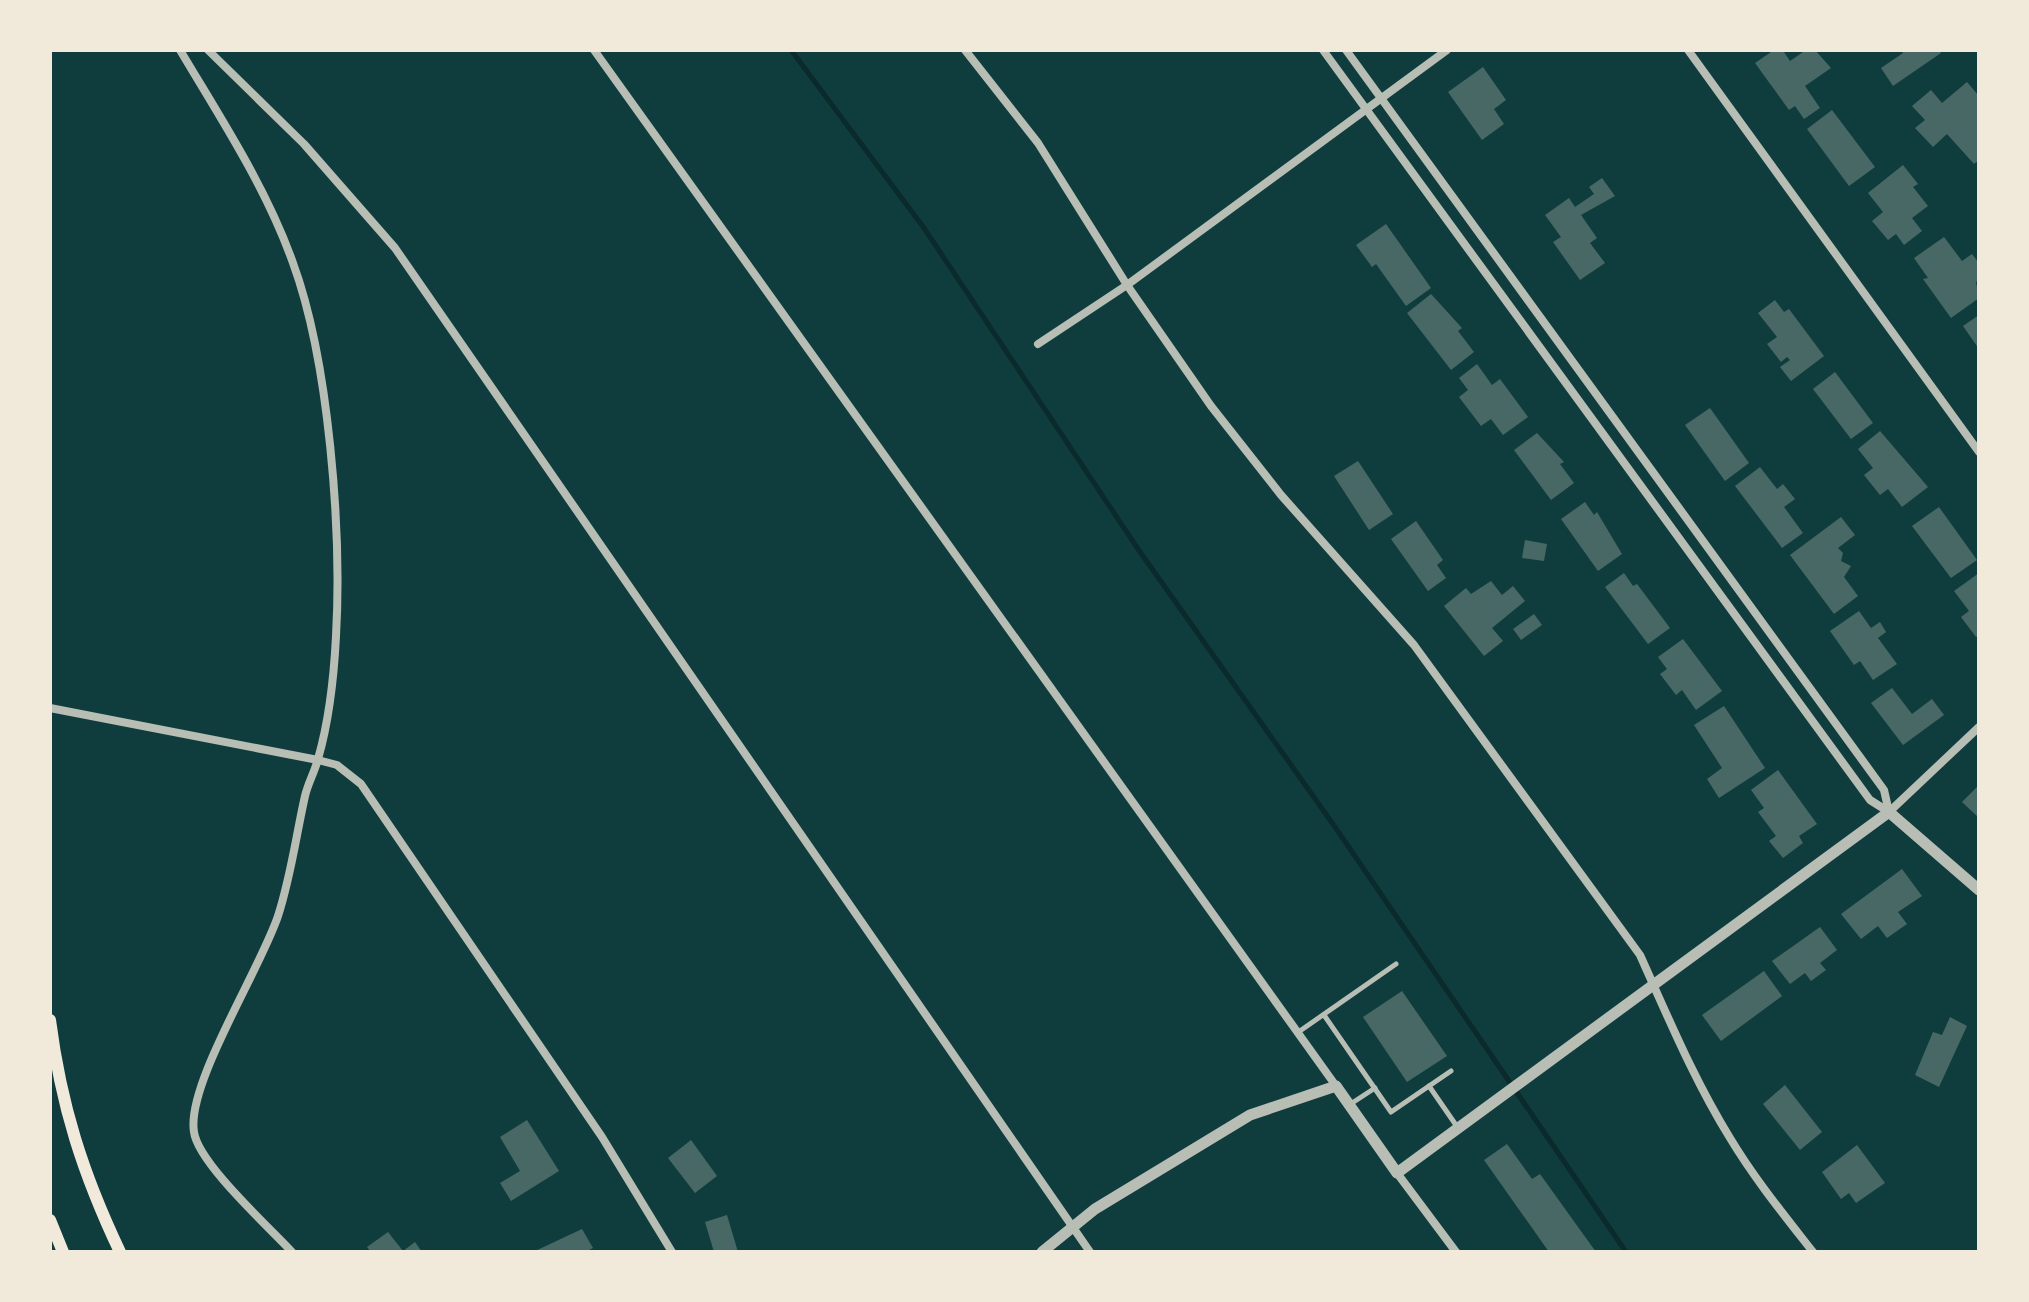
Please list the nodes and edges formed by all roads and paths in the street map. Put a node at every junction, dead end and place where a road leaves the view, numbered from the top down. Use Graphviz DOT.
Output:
graph roads {
  1 [pos="180,50"];
  2 [pos="208,50"];
  3 [pos="594,50"];
  4 [pos="965,50"];
  5 [pos="1323,50"];
  6 [pos="1346,50"];
  7 [pos="1447,50"];
  8 [pos="1688,50"];
  9 [pos="1381,98"];
  10 [pos="1366,109"];
  11 [pos="1127,285"];
  12 [pos="1038,344"];
  13 [pos="1979,452"];
  14 [pos="50,708"];
  15 [pos="1979,727"];
  16 [pos="318,760"];
  17 [pos="1889,812"];
  18 [pos="1979,890"];
  19 [pos="1396,964"];
  20 [pos="1653,987"];
  21 [pos="1324,1015"];
  22 [pos="50,1020"];
  23 [pos="1297,1033"];
  24 [pos="1451,1071"];
  25 [pos="1336,1086"];
  26 [pos="1429,1086"];
  27 [pos="1375,1088"];
  28 [pos="1349,1105"];
  29 [pos="1459,1128"];
  30 [pos="1397,1173"];
  31 [pos="50,1220"];
  32 [pos="1072,1225"];
  33 [pos="63,1252"];
  34 [pos="120,1252"];
  35 [pos="292,1252"];
  36 [pos="672,1252"];
  37 [pos="1042,1252"];
  38 [pos="1090,1252"];
  39 [pos="1456,1252"];
  40 [pos="1813,1252"];
  1 -- 16 [label="street"];
  2 -- 32 [label="street"];
  3 -- 23 [label="street"];
  4 -- 11 [label="street"];
  5 -- 10 [label="street"];
  6 -- 9 [label="street"];
  7 -- 9 [label="street"];
  8 -- 13 [label="street"];
  9 -- 10 [label="street"];
  9 -- 17 [label="street"];
  10 -- 11 [label="street"];
  10 -- 17 [label="street"];
  11 -- 12 [label="street"];
  11 -- 20 [label="street"];
  14 -- 16 [label="street"];
  15 -- 17 [label="street"];
  16 -- 35 [label="street"];
  16 -- 36 [label="street"];
  17 -- 18 [label="street"];
  17 -- 20 [label="street"];
  19 -- 21 [label="lane"];
  20 -- 29 [label="street"];
  20 -- 40 [label="street"];
  21 -- 23 [label="lane"];
  21 -- 27 [label="lane"];
  22 -- 34 [label="main road"];
  23 -- 25 [label="street"];
  24 -- 26 [label="lane"];
  25 -- 28 [label="street"];
  25 -- 32 [label="street"];
  26 -- 27 [label="lane"];
  26 -- 29 [label="lane"];
  27 -- 28 [label="lane"];
  28 -- 30 [label="street"];
  29 -- 30 [label="street"];
  30 -- 39 [label="street"];
  31 -- 33 [label="main road"];
  32 -- 37 [label="street"];
  32 -- 38 [label="street"];
}
